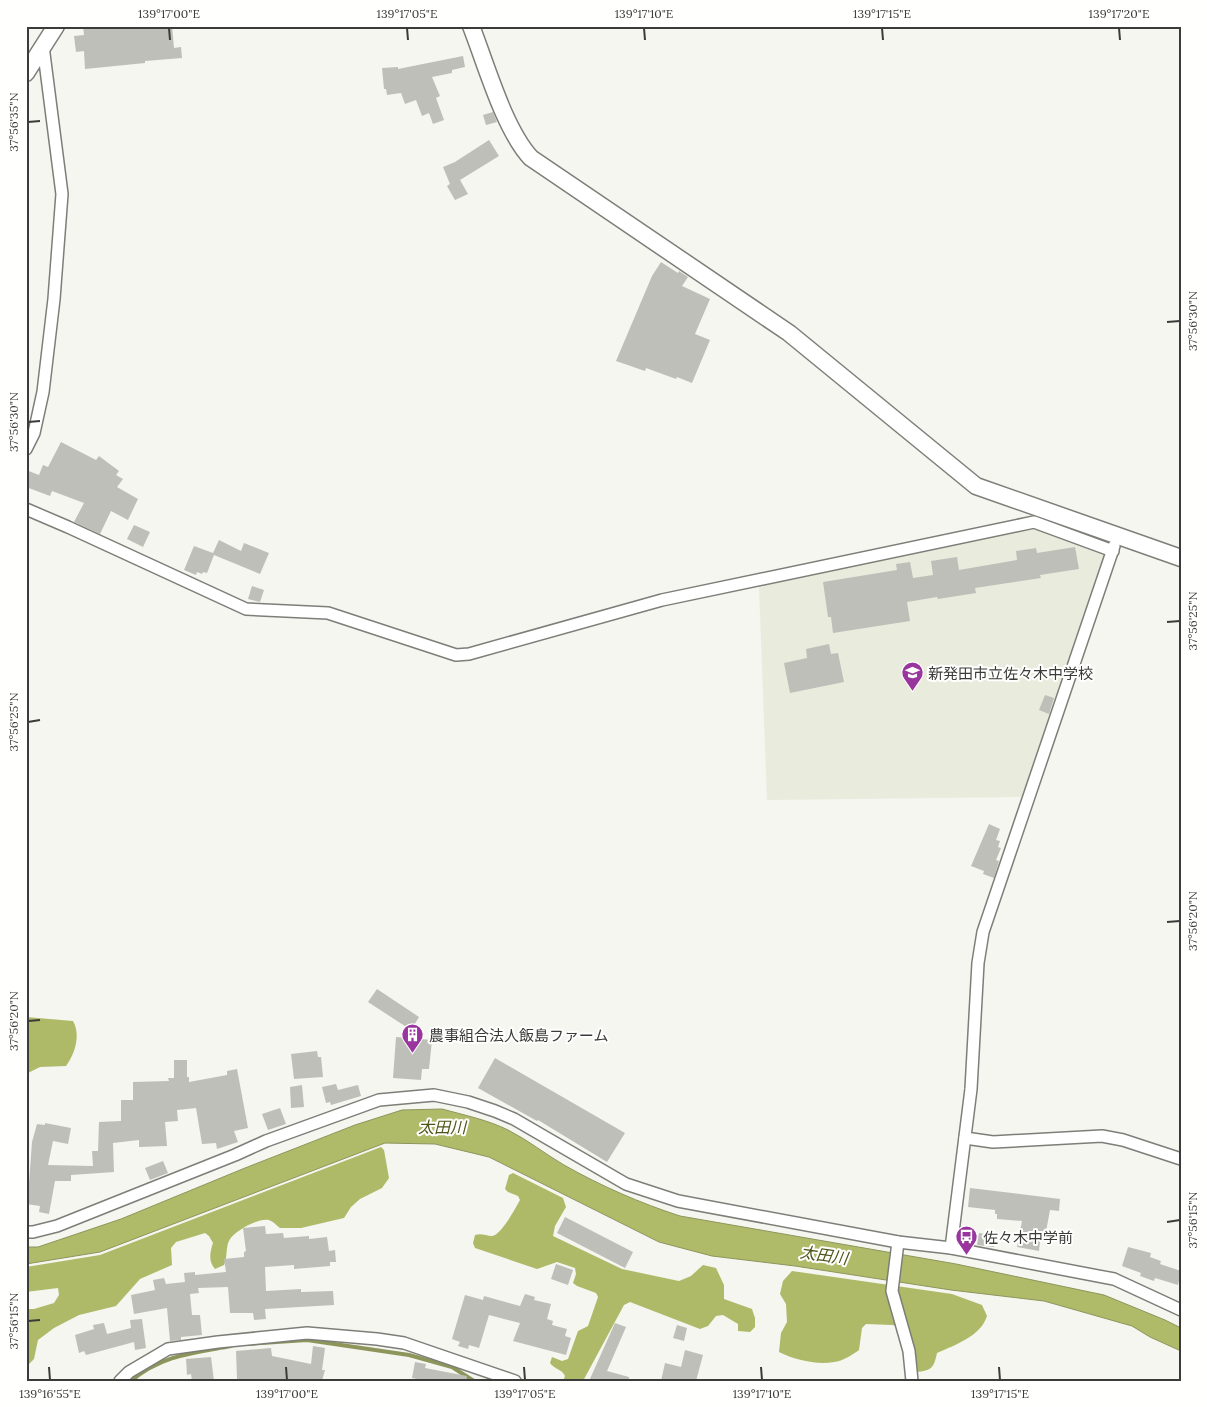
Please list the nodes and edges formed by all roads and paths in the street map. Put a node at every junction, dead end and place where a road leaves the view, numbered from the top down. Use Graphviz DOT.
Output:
graph roads {
  1 [pos="56,26"];
  2 [pos="471,26"];
  3 [pos="43,46"];
  4 [pos="26,73"];
  5 [pos="26,450"];
  6 [pos="26,509"];
  7 [pos="1116,534"];
  8 [pos="1113,551"];
  9 [pos="1181,558"];
  10 [pos="965,1138"];
  11 [pos="1181,1159"];
  12 [pos="26,1232"];
  13 [pos="898,1246"];
  14 [pos="950,1248"];
  15 [pos="1181,1310"];
  16 [pos="120,1381"];
  17 [pos="515,1381"];
  18 [pos="912,1381"];
  1 -- 3 [label="street"];
  2 -- 7 [label="street"];
  3 -- 4 [label="street"];
  3 -- 5 [label="street"];
  6 -- 8 [label="street"];
  7 -- 8 [label="street"];
  7 -- 9 [label="street"];
  8 -- 10 [label="street"];
  10 -- 11 [label="street"];
  10 -- 14 [label="street"];
  12 -- 13 [label="street"];
  13 -- 14 [label="street"];
  13 -- 18 [label="street"];
  14 -- 15 [label="street"];
  16 -- 17 [label="street"];
}
